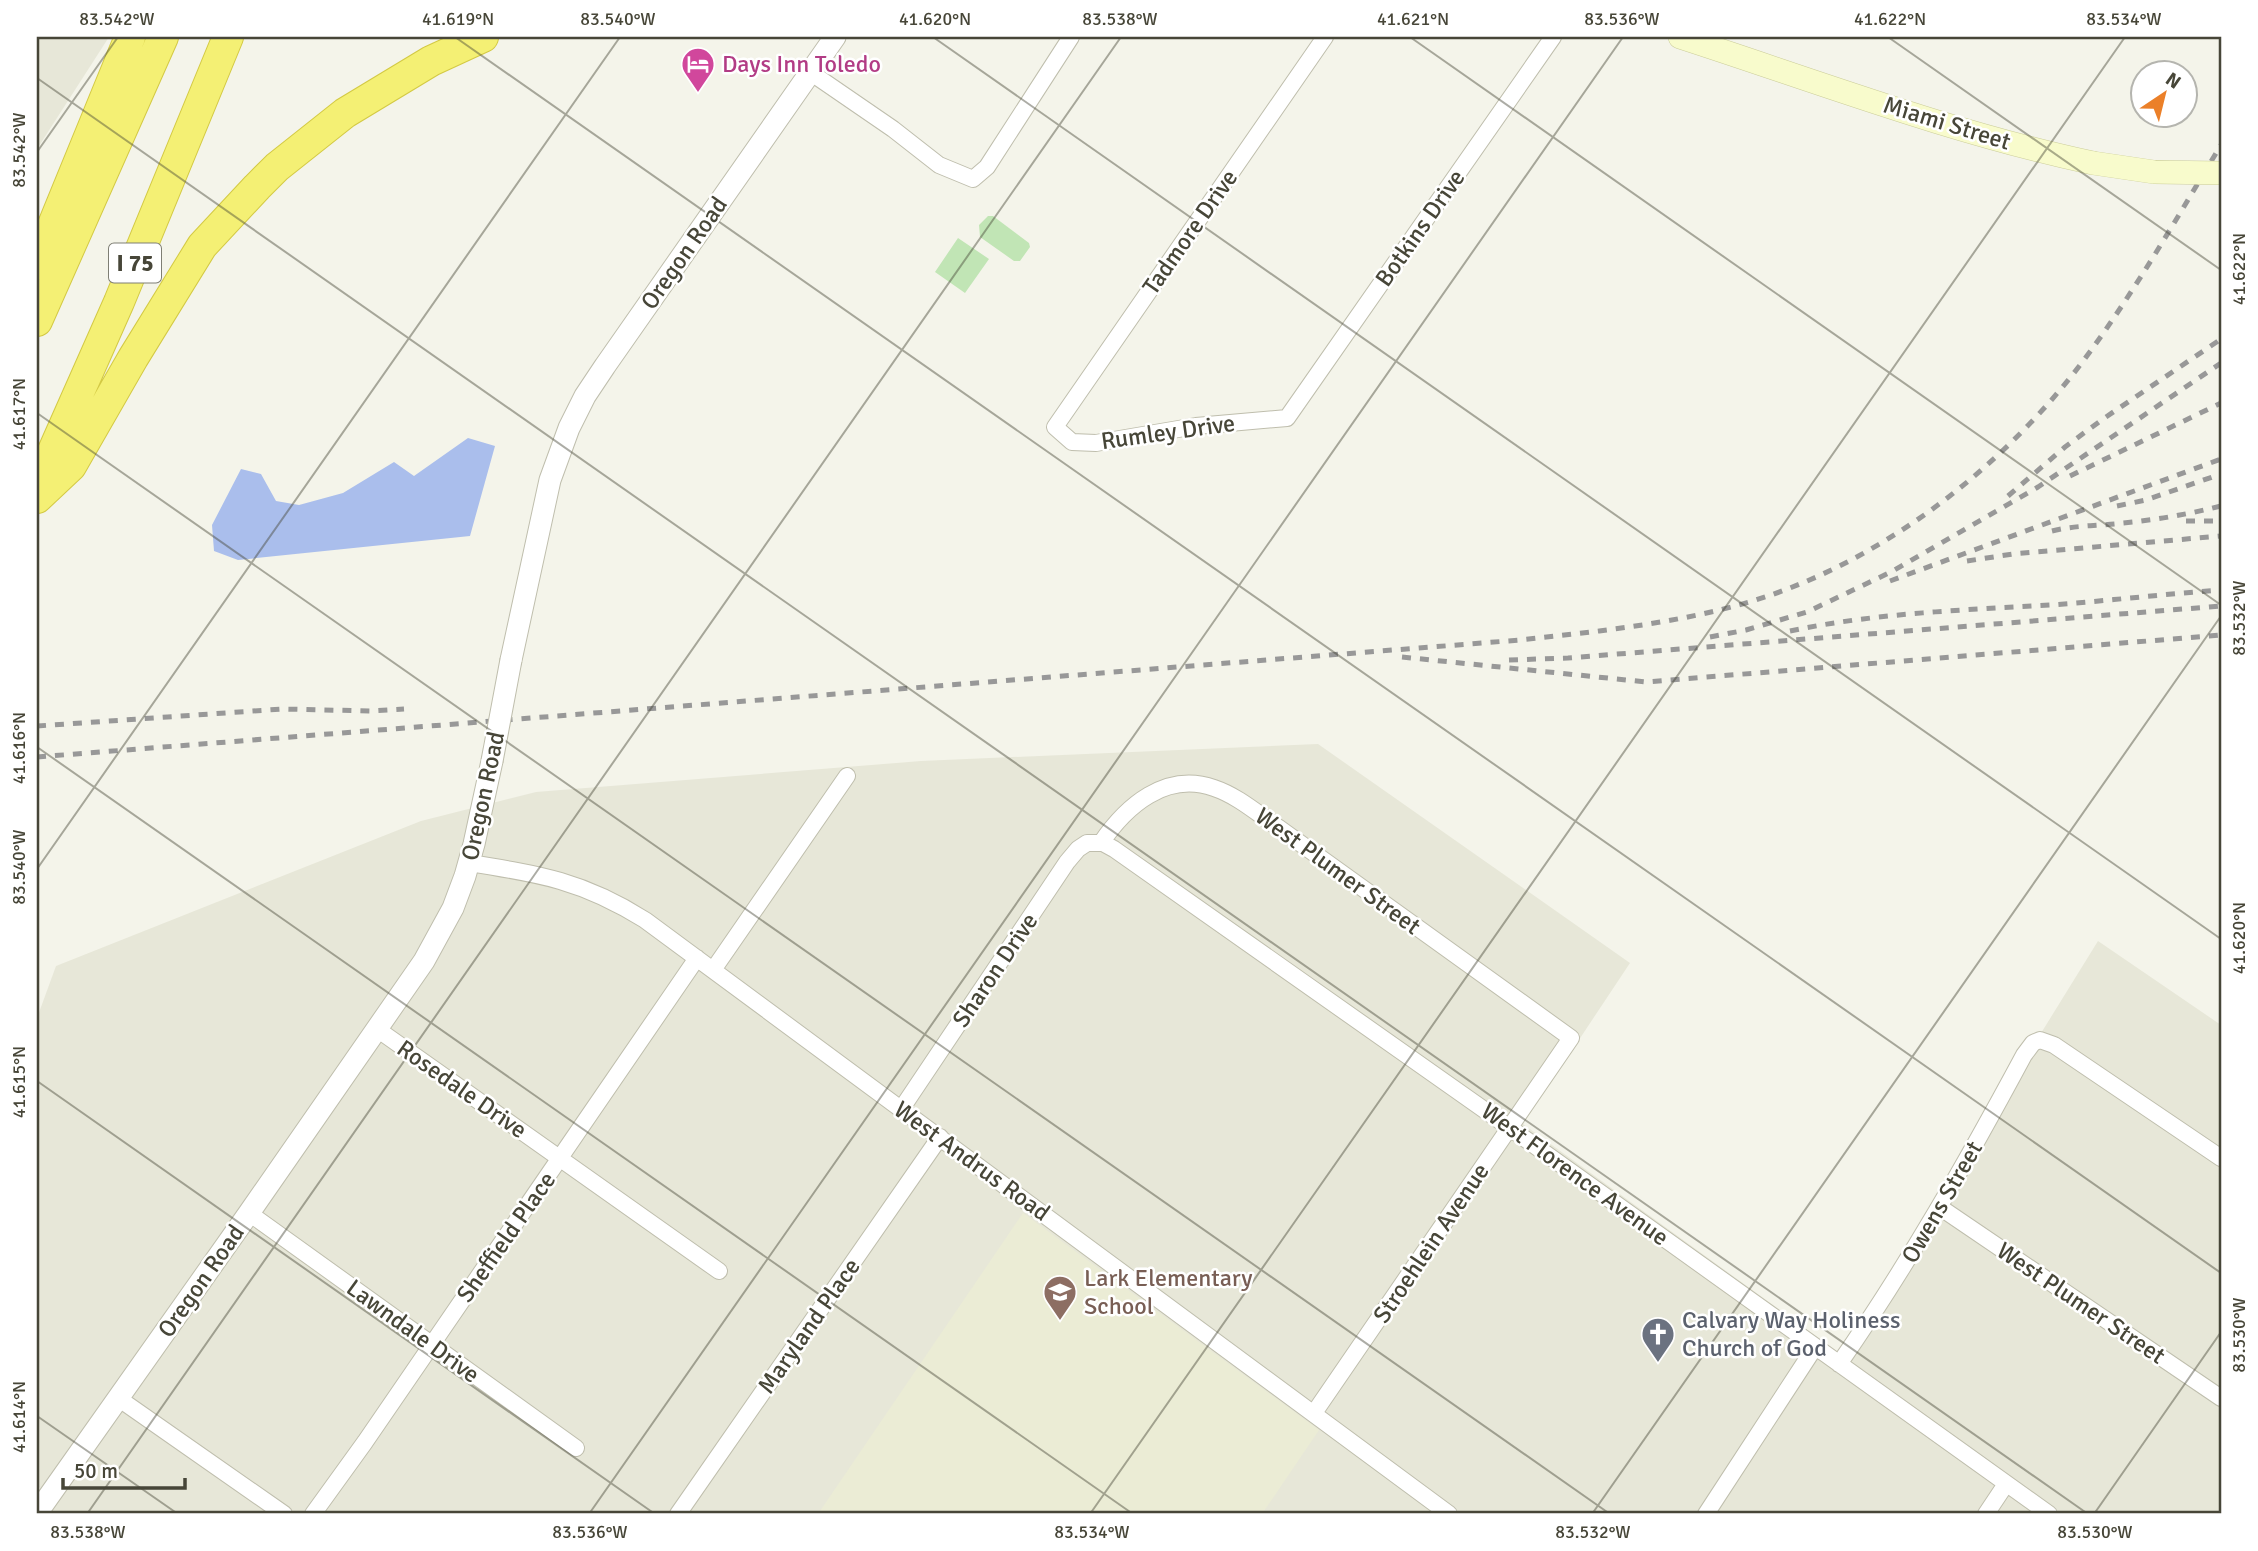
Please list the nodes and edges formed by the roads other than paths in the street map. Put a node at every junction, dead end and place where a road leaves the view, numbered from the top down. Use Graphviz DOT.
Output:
graph roads {
  1 [pos="130,37"];
  2 [pos="163,37"];
  3 [pos="228,37"];
  4 [pos="483,37"];
  5 [pos="835,37"];
  6 [pos="1071,37"];
  7 [pos="1325,37"];
  8 [pos="1553,37"];
  9 [pos="1680,37"];
  10 [pos="810,72"];
  11 [pos="2221,173"];
  12 [pos="37,264"];
  13 [pos="37,321"];
  14 [pos="1287,418"];
  15 [pos="1055,427"];
  16 [pos="37,487"];
  17 [pos="37,498"];
  18 [pos="847,775"];
  19 [pos="1098,842"];
  20 [pos="469,863"];
  21 [pos="697,958"];
  22 [pos="713,970"];
  23 [pos="377,1029"];
  24 [pos="1571,1038"];
  25 [pos="902,1108"];
  26 [pos="1510,1128"];
  27 [pos="940,1137"];
  28 [pos="560,1158"];
  29 [pos="2221,1158"];
  30 [pos="1941,1208"];
  31 [pos="249,1213"];
  32 [pos="719,1272"];
  33 [pos="433,1343"];
  34 [pos="1815,1347"];
  35 [pos="1839,1364"];
  36 [pos="118,1398"];
  37 [pos="2221,1398"];
  38 [pos="1314,1413"];
  39 [pos="576,1448"];
  40 [pos="2006,1483"];
  41 [pos="37,1513"];
  42 [pos="284,1514"];
  43 [pos="313,1514"];
  44 [pos="678,1514"];
  45 [pos="1449,1514"];
  46 [pos="1706,1514"];
  47 [pos="1986,1514"];
  48 [pos="2049,1514"];
  1 -- 12 [label="highway"];
  2 -- 13 [label="highway, I 75 / I 75"];
  3 -- 16 [label="highway, I 75"];
  4 -- 17 [label="highway"];
  5 -- 10 [label="street, Oregon Road"];
  6 -- 10 [label="street"];
  7 -- 15 [label="street, Tadmore Drive"];
  8 -- 14 [label="street, Botkins Drive"];
  9 -- 11 [label="main road, Miami Street, bridge"];
  10 -- 20 [label="street, Oregon Road, bridge"];
  14 -- 15 [label="street, Rumley Drive"];
  18 -- 22 [label="street"];
  19 -- 24 [label="street, West Plumer Street"];
  19 -- 25 [label="street, Sharon Drive"];
  19 -- 26 [label="street, West Florence Avenue"];
  20 -- 21 [label="street, West Andrus Road"];
  20 -- 23 [label="street, Oregon Road"];
  21 -- 22 [label="street, West Andrus Road"];
  21 -- 28 [label="street, Sheffield Place"];
  22 -- 25 [label="street, West Andrus Road"];
  23 -- 28 [label="street, Rosedale Drive"];
  23 -- 31 [label="street, Oregon Road"];
  24 -- 26 [label="street, Stroehlein Avenue"];
  25 -- 27 [label="street, West Andrus Road"];
  26 -- 34 [label="street, West Florence Avenue"];
  26 -- 38 [label="street, Stroehlein Avenue"];
  27 -- 38 [label="street, West Andrus Road"];
  27 -- 44 [label="street, Maryland Place"];
  28 -- 32 [label="street, Rosedale Drive"];
  28 -- 33 [label="street, Sheffield Place"];
  29 -- 30 [label="street, Owens Street"];
  30 -- 35 [label="street, Owens Street"];
  30 -- 37 [label="street, West Plumer Street"];
  31 -- 33 [label="street, Lawndale Drive"];
  31 -- 36 [label="street, Oregon Road"];
  33 -- 39 [label="street, Lawndale Drive"];
  33 -- 43 [label="street, Sheffield Place"];
  34 -- 35 [label="street, West Florence Avenue"];
  34 -- 46 [label="street"];
  35 -- 40 [label="street, West Florence Avenue"];
  36 -- 41 [label="street, Oregon Road"];
  36 -- 42 [label="street"];
  38 -- 45 [label="street, West Andrus Road"];
  40 -- 47 [label="street"];
  40 -- 48 [label="street, West Florence Avenue"];
}
